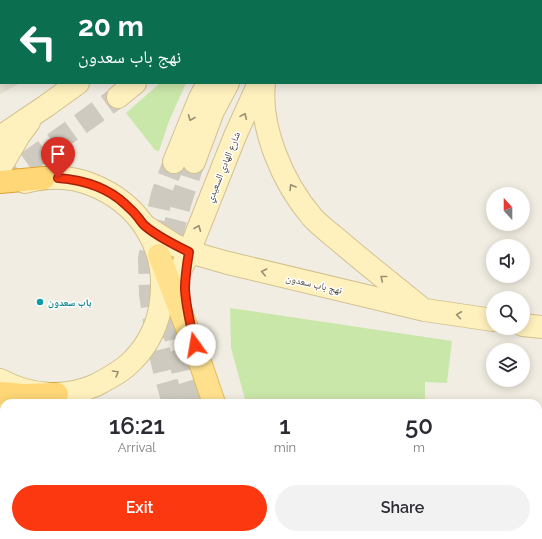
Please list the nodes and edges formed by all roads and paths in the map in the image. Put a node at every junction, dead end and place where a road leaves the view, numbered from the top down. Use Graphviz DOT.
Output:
graph roads {
  1 [pos="77,84"];
  2 [pos="134,84"];
  3 [pos="207,84"];
  4 [pos="227,84"];
  5 [pos="259,84"];
  6 [pos="264,84"];
  7 [pos="118,97"];
  8 [pos="46,106"];
  9 [pos="0,137"];
  10 [pos="0,168"];
  11 [pos="44,178"];
  12 [pos="0,182"];
  13 [pos="0,192"];
  14 [pos="144,225"];
  15 [pos="189,252"];
  16 [pos="159,255"];
  17 [pos="172,289"];
  18 [pos="425,310"];
  19 [pos="486,319"];
  20 [pos="156,322"];
  21 [pos="530,326"];
  22 [pos="542,328"];
  23 [pos="201,365"];
  24 [pos="0,380"];
  25 [pos="0,393"];
  26 [pos="60,399"];
  27 [pos="213,399"];
  1 -- 8 [label="main road"];
  2 -- 7 [label="main road"];
  3 -- 4 [label="main road, one-way"];
  15 -- 5 [label="main road, شارع الهادي السعيدي, one-way"];
  18 -- 6 [label="main road, one-way"];
  8 -- 9 [label="main road"];
  8 -- 10 [label="main road"];
  11 -- 12 [label="highway"];
  11 -- 13 [label="main road"];
  11 -- 14 [label="main road"];
  14 -- 15 [label="main road, نهج باب سعدون"];
  14 -- 16 [label="main road"];
  15 -- 17 [label="main road, شارع الهادي السعيدي"];
  18 -- 15 [label="main road, نهج باب سعدون, one-way"];
  15 -- 23 [label="main road, شارع الهادي السعيدي"];
  16 -- 17 [label="main road"];
  16 -- 20 [label="main road"];
  17 -- 20 [label="main road, شارع الهادي السعيدي"];
  17 -- 23 [label="main road"];
  19 -- 18 [label="main road, نهج باب سعدون, one-way"];
  26 -- 20 [label="main road, one-way"];
  21 -- 22 [label="main road"];
  23 -- 27 [label="main road"];
  24 -- 26 [label="main road"];
  25 -- 26 [label="highway"];
}
